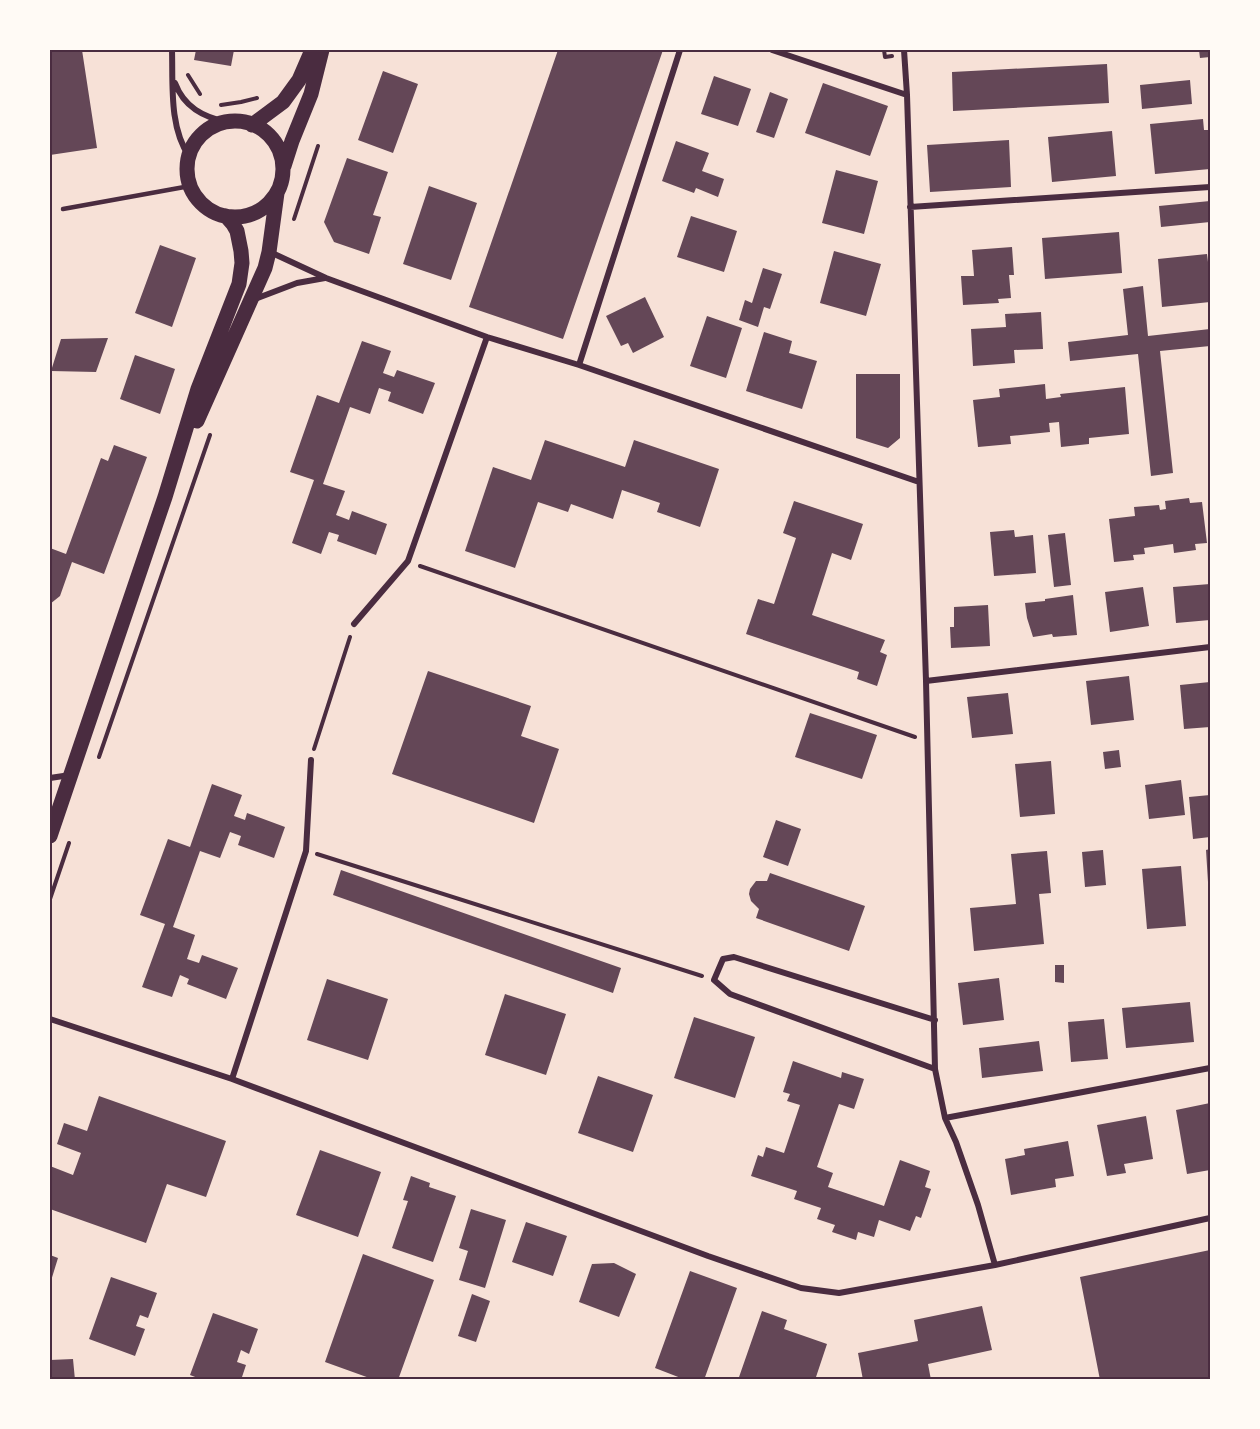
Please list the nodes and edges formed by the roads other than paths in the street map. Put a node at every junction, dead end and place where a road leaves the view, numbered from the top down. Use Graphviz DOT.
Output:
graph roads {
  1 [pos="172,50"];
  2 [pos="312,50"];
  3 [pos="322,50"];
  4 [pos="680,50"];
  5 [pos="772,50"];
  6 [pos="904,50"];
  7 [pos="174,76"];
  8 [pos="907,95"];
  9 [pos="227,122"];
  10 [pos="252,125"];
  11 [pos="189,156"];
  12 [pos="283,172"];
  13 [pos="190,186"];
  14 [pos="1210,187"];
  15 [pos="277,193"];
  16 [pos="910,207"];
  17 [pos="63,209"];
  18 [pos="226,216"];
  19 [pos="269,252"];
  20 [pos="326,278"];
  21 [pos="251,301"];
  22 [pos="487,337"];
  23 [pos="579,365"];
  24 [pos="172,475"];
  25 [pos="919,482"];
  26 [pos="354,624"];
  27 [pos="1210,647"];
  28 [pos="926,681"];
  29 [pos="311,760"];
  30 [pos="70,775"];
  31 [pos="50,778"];
  32 [pos="50,836"];
  33 [pos="50,1019"];
  34 [pos="935,1020"];
  35 [pos="1210,1068"];
  36 [pos="935,1069"];
  37 [pos="232,1079"];
  38 [pos="945,1118"];
  39 [pos="1210,1218"];
  40 [pos="995,1265"];
  1 -- 7 [label="street"];
  2 -- 10 [label="main road"];
  3 -- 12 [label="main road"];
  4 -- 23 [label="street"];
  5 -- 8 [label="street"];
  6 -- 8 [label="street"];
  7 -- 9 [label="street"];
  7 -- 11 [label="street"];
  8 -- 16 [label="street"];
  9 -- 10 [label="main road"];
  9 -- 11 [label="main road"];
  10 -- 12 [label="main road"];
  11 -- 13 [label="main road"];
  12 -- 15 [label="main road"];
  13 -- 17 [label="lane"];
  13 -- 18 [label="main road"];
  14 -- 16 [label="street"];
  15 -- 18 [label="main road"];
  15 -- 19 [label="main road"];
  16 -- 25 [label="street"];
  18 -- 24 [label="main road"];
  19 -- 20 [label="street"];
  19 -- 21 [label="main road"];
  20 -- 21 [label="street"];
  20 -- 22 [label="street"];
  21 -- 24 [label="main road"];
  22 -- 23 [label="street"];
  22 -- 26 [label="street"];
  23 -- 25 [label="street"];
  24 -- 30 [label="main road"];
  25 -- 28 [label="street"];
  27 -- 28 [label="street"];
  28 -- 34 [label="street"];
  29 -- 37 [label="street"];
  30 -- 31 [label="street"];
  30 -- 32 [label="main road"];
  33 -- 37 [label="street"];
  34 -- 36 [label="street"];
  34 -- 36 [label="street"];
  35 -- 38 [label="street"];
  36 -- 38 [label="street"];
  37 -- 40 [label="street"];
  38 -- 40 [label="street"];
  39 -- 40 [label="street"];
}
